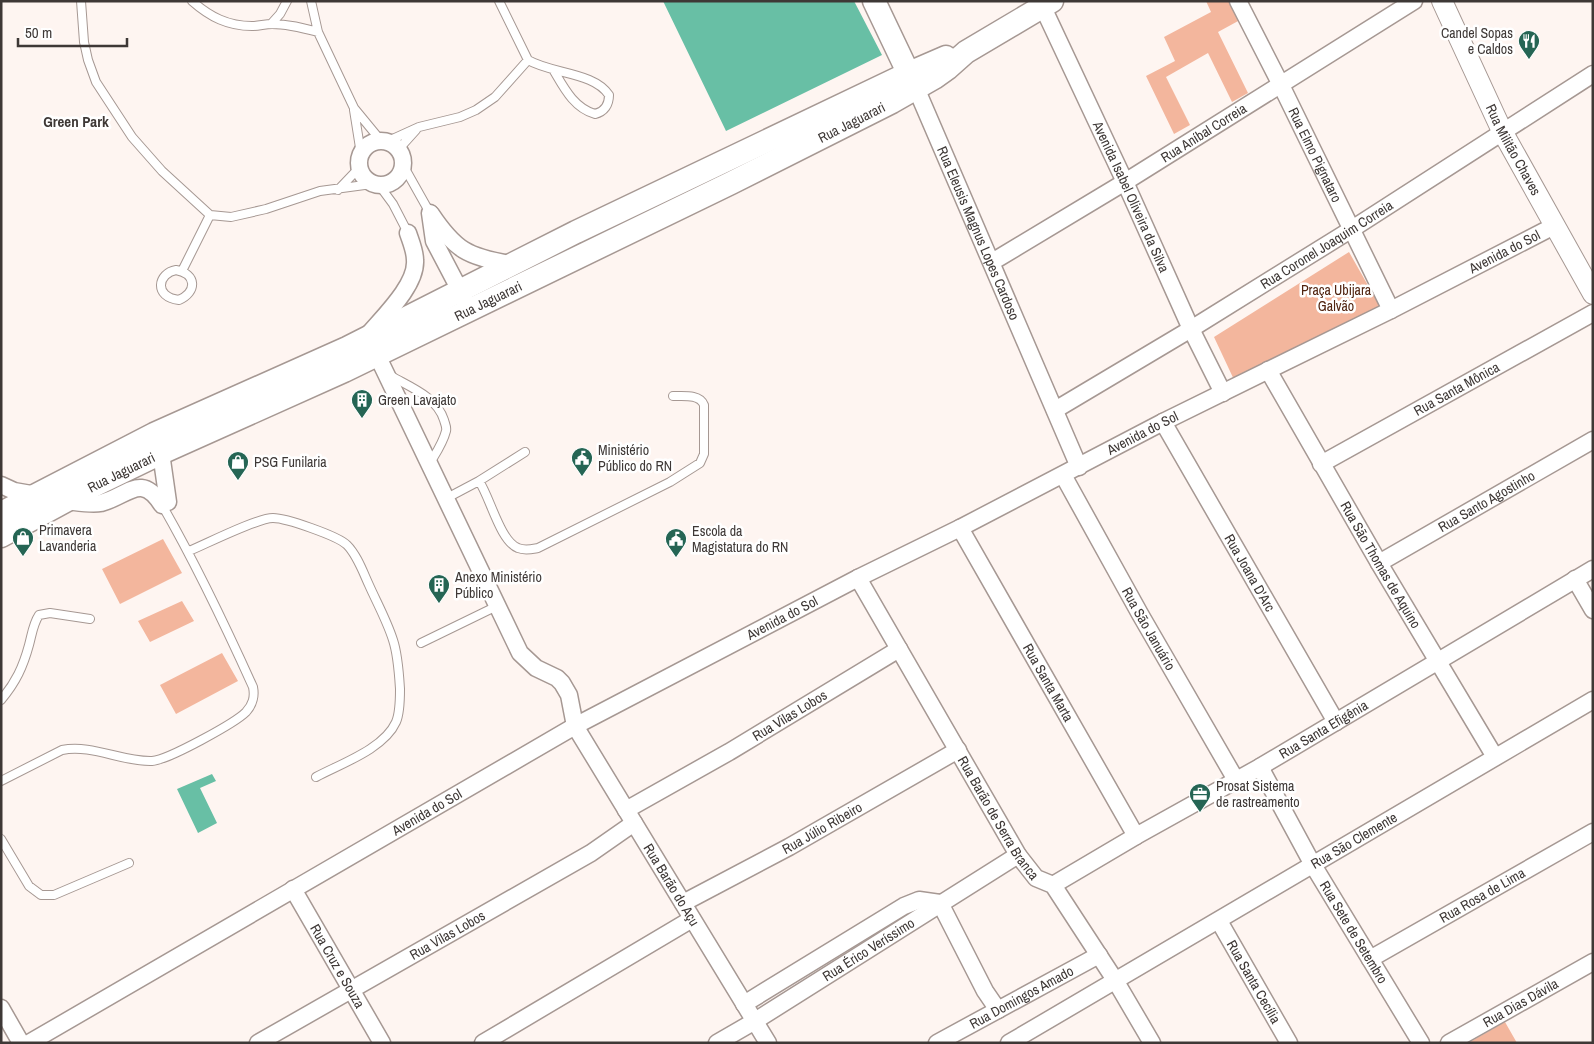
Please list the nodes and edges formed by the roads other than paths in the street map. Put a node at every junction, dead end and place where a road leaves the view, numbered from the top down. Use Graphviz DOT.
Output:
graph roads {
  1 [pos="81,1"];
  2 [pos="192,1"];
  3 [pos="287,1"];
  4 [pos="311,1"];
  5 [pos="498,1"];
  6 [pos="874,1"];
  7 [pos="1238,1"];
  8 [pos="1414,1"];
  9 [pos="1442,1"];
  10 [pos="1045,3"];
  11 [pos="271,24"];
  12 [pos="318,32"];
  13 [pos="528,60"];
  14 [pos="554,71"];
  15 [pos="1593,74"];
  16 [pos="912,81"];
  17 [pos="1281,85"];
  18 [pos="354,108"];
  19 [pos="419,126"];
  20 [pos="1502,131"];
  21 [pos="392,150"];
  22 [pos="360,161"];
  23 [pos="1125,182"];
  24 [pos="376,185"];
  25 [pos="338,190"];
  26 [pos="430,212"];
  27 [pos="210,215"];
  28 [pos="1554,226"];
  29 [pos="1352,229"];
  30 [pos="408,234"];
  31 [pos="992,262"];
  32 [pos="510,264"];
  33 [pos="182,271"];
  34 [pos="1593,294"];
  35 [pos="465,301"];
  36 [pos="1391,310"];
  37 [pos="1593,313"];
  38 [pos="1191,329"];
  39 [pos="375,356"];
  40 [pos="1268,370"];
  41 [pos="1223,393"];
  42 [pos="673,396"];
  43 [pos="1055,410"];
  44 [pos="1164,422"];
  45 [pos="1593,440"];
  46 [pos="525,452"];
  47 [pos="161,453"];
  48 [pos="429,464"];
  49 [pos="1321,464"];
  50 [pos="1080,467"];
  51 [pos="1063,475"];
  52 [pos="478,481"];
  53 [pos="1,485"];
  54 [pos="37,495"];
  55 [pos="445,499"];
  56 [pos="66,501"];
  57 [pos="165,503"];
  58 [pos="1,513"];
  59 [pos="960,528"];
  60 [pos="1,536"];
  61 [pos="189,551"];
  62 [pos="1379,564"];
  63 [pos="1593,569"];
  64 [pos="858,578"];
  65 [pos="1575,579"];
  66 [pos="497,606"];
  67 [pos="1593,610"];
  68 [pos="90,619"];
  69 [pos="422,643"];
  70 [pos="899,649"];
  71 [pos="1438,661"];
  72 [pos="1,700"];
  73 [pos="1593,700"];
  74 [pos="1336,722"];
  75 [pos="575,726"];
  76 [pos="958,750"];
  77 [pos="1495,757"];
  78 [pos="1260,767"];
  79 [pos="316,776"];
  80 [pos="1236,780"];
  81 [pos="1,781"];
  82 [pos="630,817"];
  83 [pos="1593,832"];
  84 [pos="1136,836"];
  85 [pos="1,839"];
  86 [pos="1018,855"];
  87 [pos="129,863"];
  88 [pos="1313,865"];
  89 [pos="1053,885"];
  90 [pos="293,889"];
  91 [pos="683,903"];
  92 [pos="940,903"];
  93 [pos="692,919"];
  94 [pos="1219,921"];
  95 [pos="1098,955"];
  96 [pos="1370,959"];
  97 [pos="1593,962"];
  98 [pos="1115,980"];
  99 [pos="351,990"];
  100 [pos="744,1004"];
  101 [pos="1,1008"];
  102 [pos="998,1010"];
  103 [pos="755,1021"];
  104 [pos="943,1041"];
  105 [pos="1151,1042"];
  106 [pos="21,1043"];
  107 [pos="29,1043"];
  108 [pos="258,1043"];
  109 [pos="382,1043"];
  110 [pos="483,1043"];
  111 [pos="717,1043"];
  112 [pos="768,1043"];
  113 [pos="1010,1043"];
  114 [pos="1289,1043"];
  115 [pos="1421,1043"];
  116 [pos="1449,1043"];
  1 -- 27 [label="lane"];
  2 -- 11 [label="lane"];
  3 -- 11 [label="lane"];
  4 -- 12 [label="lane"];
  5 -- 13 [label="lane"];
  6 -- 16 [label="main road, Rua Eleusis Magnus Lopes Cardoso"];
  7 -- 17 [label="street, Rua Elmo Pignataro"];
  8 -- 17 [label="street, Rua Aníbal Correia"];
  9 -- 20 [label="street, Rua Militão Chaves"];
  10 -- 16 [label="main road, Rua Jaguarari"];
  10 -- 23 [label="street, Avenida Isabel Oliveira da Silva"];
  11 -- 12 [label="lane"];
  12 -- 18 [label="lane"];
  13 -- 14 [label="lane"];
  13 -- 19 [label="lane"];
  14 -- 14 [label="lane"];
  15 -- 20 [label="street, Rua Coronel Joaquim Correia"];
  16 -- 31 [label="street, Rua Eleusis Magnus Lopes Cardoso"];
  16 -- 32 [label="main road, Rua Jaguarari"];
  16 -- 35 [label="main road, Rua Jaguarari"];
  17 -- 23 [label="street, Rua Aníbal Correia"];
  17 -- 29 [label="street, Rua Elmo Pignataro"];
  18 -- 21 [label="lane"];
  18 -- 22 [label="lane"];
  19 -- 21 [label="lane"];
  19 -- 21 [label="lane"];
  20 -- 28 [label="street, Rua Militão Chaves"];
  20 -- 29 [label="street, Rua Coronel Joaquim Correia"];
  21 -- 22 [label="street"];
  21 -- 24 [label="street"];
  21 -- 26 [label="lane"];
  22 -- 24 [label="street"];
  22 -- 25 [label="lane"];
  23 -- 31 [label="street, Rua Aníbal Correia"];
  23 -- 38 [label="street, Avenida Isabel Oliveira da Silva"];
  24 -- 25 [label="lane"];
  24 -- 30 [label="lane"];
  25 -- 27 [label="lane"];
  26 -- 32 [label="street"];
  26 -- 35 [label="street"];
  27 -- 33 [label="lane"];
  28 -- 34 [label="street, Rua Militão Chaves"];
  28 -- 36 [label="street, Avenida do Sol"];
  29 -- 36 [label="street, Rua Elmo Pignataro"];
  29 -- 38 [label="street, Rua Coronel Joaquim Correia"];
  30 -- 39 [label="street"];
  31 -- 43 [label="street, Rua Eleusis Magnus Lopes Cardoso"];
  32 -- 35 [label="main road, Rua Jaguarari"];
  33 -- 33 [label="lane"];
  35 -- 39 [label="main road, Rua Jaguarari"];
  36 -- 40 [label="street, Avenida do Sol"];
  37 -- 49 [label="street, Rua Santa Mônica"];
  38 -- 41 [label="street, Avenida Isabel Oliveira da Silva"];
  38 -- 43 [label="street, Rua Coronel Joaquim Correia"];
  39 -- 47 [label="main road, Rua Jaguarari"];
  39 -- 48 [label="street"];
  39 -- 48 [label="lane"];
  39 -- 54 [label="main road, Rua Jaguarari"];
  40 -- 41 [label="street, Avenida do Sol"];
  40 -- 49 [label="street, Rua São Thomas de Aquino"];
  41 -- 44 [label="street, Avenida do Sol"];
  42 -- 52 [label="lane"];
  43 -- 50 [label="street, Rua Eleusis Magnus Lopes Cardoso"];
  44 -- 50 [label="street, Avenida do Sol"];
  44 -- 74 [label="street, Rua Joana D'Arc"];
  45 -- 62 [label="street, Rua Santo Agostinho"];
  46 -- 52 [label="lane"];
  47 -- 56 [label="main road, Rua Jaguarari"];
  47 -- 57 [label="street"];
  48 -- 55 [label="street"];
  49 -- 62 [label="street, Rua São Thomas de Aquino"];
  50 -- 51 [label="street, Avenida do Sol"];
  51 -- 59 [label="street, Avenida do Sol"];
  51 -- 80 [label="street, Rua São Januário"];
  52 -- 55 [label="lane"];
  53 -- 54 [label="street"];
  54 -- 58 [label="main road, Rua Jaguarari"];
  55 -- 66 [label="street"];
  56 -- 57 [label="street"];
  56 -- 60 [label="main road, Rua Jaguarari"];
  57 -- 61 [label="lane"];
  59 -- 64 [label="street, Avenida do Sol"];
  59 -- 84 [label="street, Rua Santa Marta"];
  61 -- 79 [label="lane"];
  61 -- 81 [label="lane"];
  62 -- 71 [label="street, Rua São Thomas de Aquino"];
  63 -- 65 [label="street, Rua Santa Efigênia"];
  64 -- 70 [label="street, Rua Barão de Serra Branca"];
  64 -- 75 [label="street, Avenida do Sol"];
  65 -- 67 [label="street"];
  65 -- 71 [label="street, Rua Santa Efigênia"];
  66 -- 69 [label="lane"];
  66 -- 75 [label="street"];
  68 -- 72 [label="lane"];
  70 -- 76 [label="street, Rua Barão de Serra Branca"];
  70 -- 82 [label="street, Rua Vilas Lobos"];
  71 -- 74 [label="street, Rua Santa Efigênia"];
  71 -- 77 [label="street, Rua São Thomas de Aquino"];
  73 -- 77 [label="street, Rua São Clemente"];
  74 -- 78 [label="street, Rua Santa Efigênia"];
  75 -- 82 [label="street, Rua Barão do Açu"];
  75 -- 90 [label="street, Avenida do Sol"];
  76 -- 86 [label="street, Rua Barão de Serra Branca"];
  76 -- 91 [label="street, Rua Júlio Ribeiro"];
  77 -- 88 [label="street, Rua São Clemente"];
  78 -- 80 [label="street, Rua Santa Efigênia"];
  78 -- 88 [label="street, Rua Sete de Setembro"];
  80 -- 84 [label="street, Rua Santa Efigênia"];
  82 -- 91 [label="street, Rua Barão do Açu"];
  82 -- 99 [label="street, Rua Vilas Lobos"];
  83 -- 96 [label="street, Rua Rosa de Lima"];
  84 -- 89 [label="street, Rua Santa Efigênia"];
  85 -- 87 [label="lane"];
  86 -- 89 [label="street, Rua Barão de Serra Branca"];
  86 -- 92 [label="street, Rua Érico Veríssimo"];
  88 -- 94 [label="street, Rua São Clemente"];
  88 -- 96 [label="street, Rua Sete de Setembro"];
  89 -- 95 [label="street, Rua Barão de Serra Branca"];
  90 -- 99 [label="street, Rua Cruz e Souza"];
  90 -- 107 [label="street, Avenida do Sol"];
  91 -- 93 [label="street, Rua Barão do Açu"];
  92 -- 100 [label="street"];
  92 -- 102 [label="street"];
  92 -- 103 [label="street, Rua Érico Veríssimo"];
  93 -- 100 [label="street, Rua Barão do Açu"];
  93 -- 110 [label="street"];
  94 -- 98 [label="street, Rua São Clemente"];
  94 -- 114 [label="street, Rua Santa Cecília"];
  95 -- 98 [label="street, Rua Barão de Serra Branca"];
  95 -- 102 [label="street, Rua Domingos Amado"];
  96 -- 115 [label="street, Rua Sete de Setembro"];
  97 -- 116 [label="street, Rua Dias Dávila"];
  98 -- 105 [label="street, Rua Barão de Serra Branca"];
  98 -- 113 [label="street"];
  99 -- 108 [label="street, Rua Vilas Lobos"];
  99 -- 109 [label="street, Rua Cruz e Souza"];
  100 -- 103 [label="street, Rua Barão do Açu"];
  101 -- 106 [label="street"];
  102 -- 104 [label="street, Rua Domingos Amado"];
  103 -- 111 [label="street, Rua Érico Veríssimo"];
  103 -- 112 [label="street, Rua Barão do Açu"];
}
